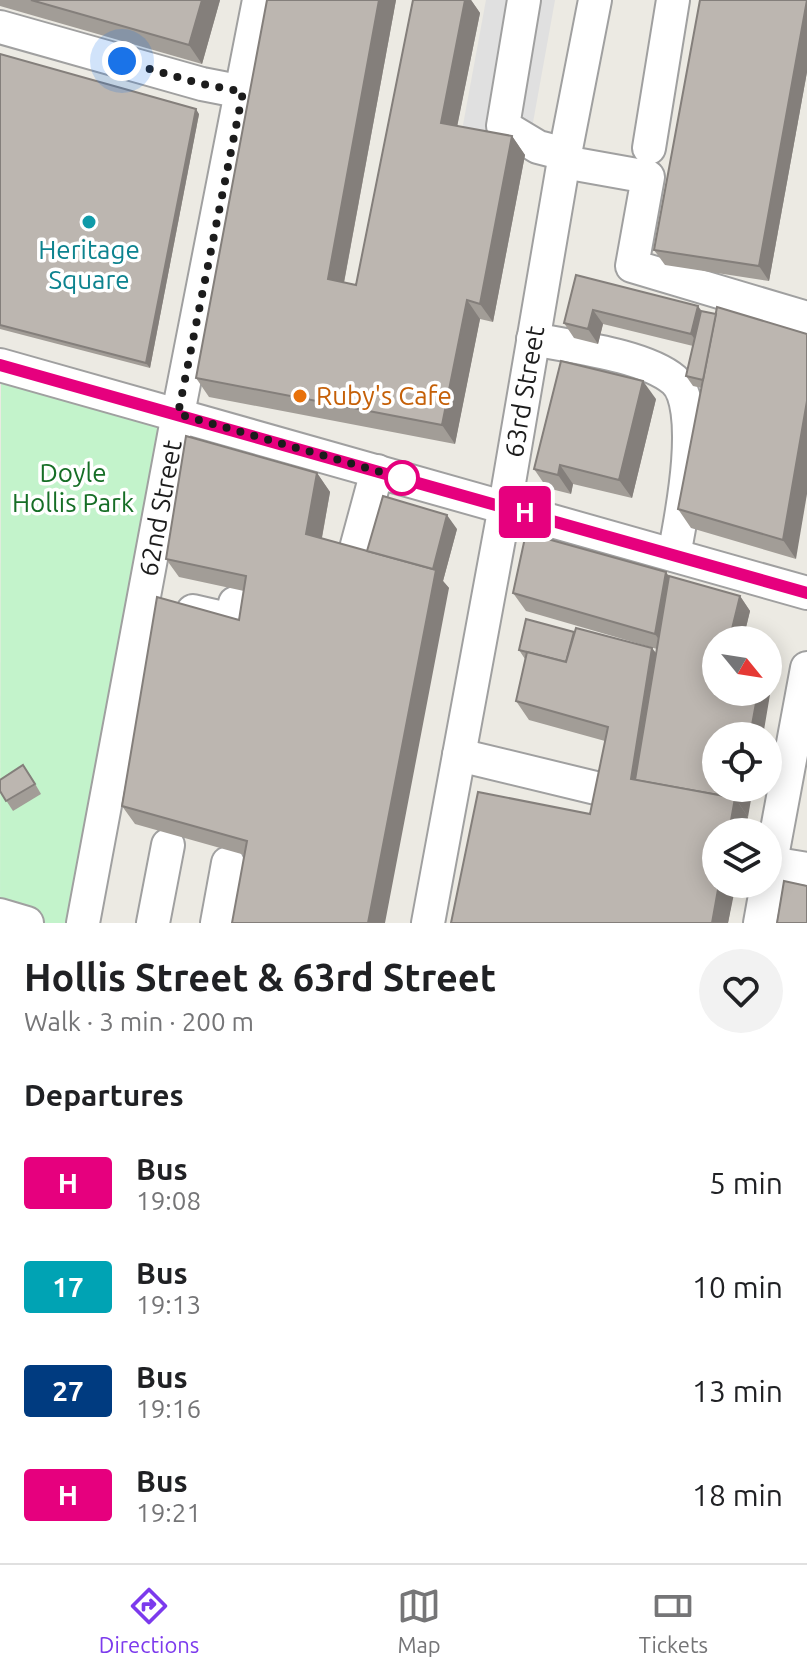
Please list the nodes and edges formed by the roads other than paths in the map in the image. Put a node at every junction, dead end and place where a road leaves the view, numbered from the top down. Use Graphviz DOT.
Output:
graph roads {
  1 [pos="259,0"];
  2 [pos="524,0"];
  3 [pos="595,0"];
  4 [pos="673,0"];
  5 [pos="0,27"];
  6 [pos="243,92"];
  7 [pos="649,148"];
  8 [pos="564,158"];
  9 [pos="807,318"];
  10 [pos="533,339"];
  11 [pos="0,365"];
  12 [pos="178,414"];
  13 [pos="377,471"];
  14 [pos="505,506"];
  15 [pos="674,555"];
  16 [pos="354,556"];
  17 [pos="807,593"];
  18 [pos="143,600"];
  19 [pos="235,603"];
  20 [pos="807,668"];
  21 [pos="459,755"];
  22 [pos="798,762"];
  23 [pos="604,790"];
  24 [pos="782,824"];
  25 [pos="168,845"];
  26 [pos="228,863"];
  27 [pos="807,869"];
  28 [pos="782,873"];
  29 [pos="765,898"];
  30 [pos="0,915"];
  31 [pos="27,923"];
  32 [pos="83,923"];
  33 [pos="153,923"];
  34 [pos="217,923"];
  35 [pos="428,923"];
  36 [pos="760,923"];
  1 -- 6 [label="street, 62nd Street"];
  2 -- 8 [label="street"];
  3 -- 8 [label="street, 63rd Street"];
  4 -- 7 [label="street"];
  5 -- 6 [label="street"];
  6 -- 12 [label="street, 62nd Street"];
  8 -- 9 [label="street"];
  8 -- 10 [label="street, 63rd Street"];
  10 -- 14 [label="street, 63rd Street"];
  10 -- 15 [label="street"];
  11 -- 12 [label="street"];
  12 -- 13 [label="street"];
  12 -- 18 [label="street, 62nd Street"];
  13 -- 14 [label="street"];
  13 -- 16 [label="street"];
  14 -- 15 [label="street"];
  14 -- 21 [label="street, 63rd Street"];
  15 -- 17 [label="street"];
  18 -- 19 [label="street"];
  18 -- 32 [label="street, 62nd Street"];
  20 -- 22 [label="street"];
  21 -- 23 [label="street"];
  21 -- 35 [label="street, 63rd Street"];
  22 -- 24 [label="street"];
  25 -- 33 [label="street"];
  26 -- 34 [label="street"];
  27 -- 28 [label="street"];
  29 -- 36 [label="street"];
  30 -- 31 [label="street"];
}
